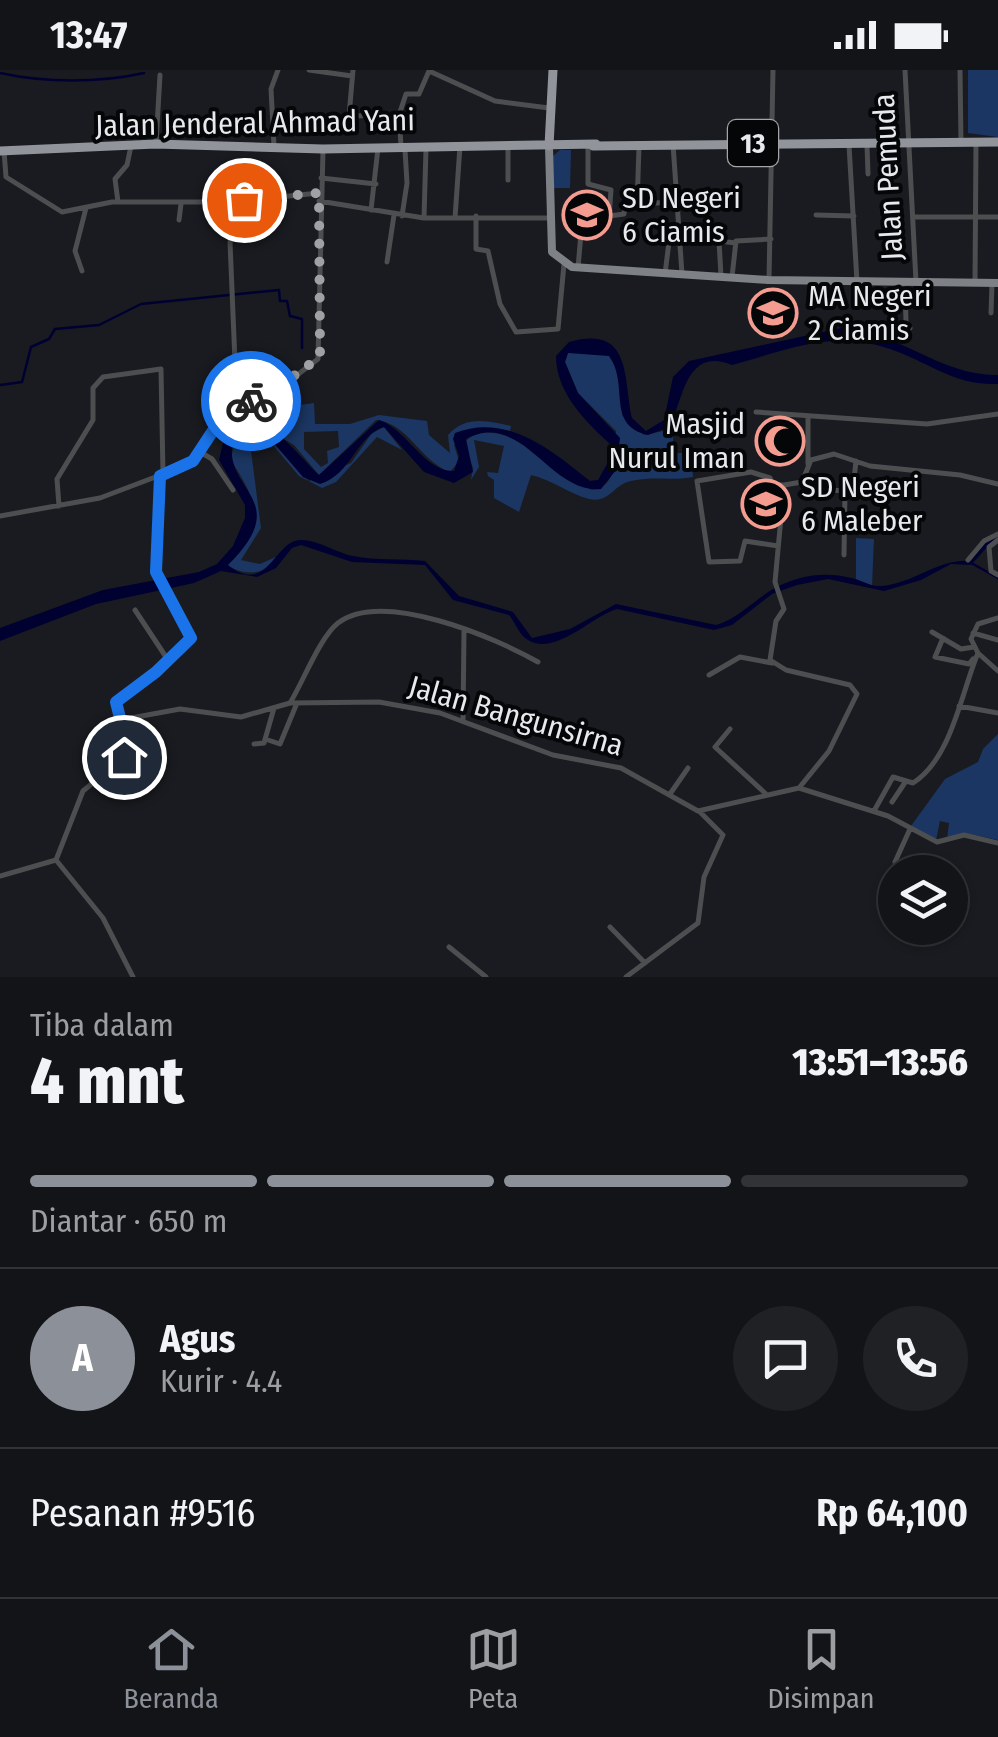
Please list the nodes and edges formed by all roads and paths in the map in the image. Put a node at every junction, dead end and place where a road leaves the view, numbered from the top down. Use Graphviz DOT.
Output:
graph roads {
  1 [pos="278,70"];
  2 [pos="309,70"];
  3 [pos="774,70"];
  4 [pos="905,70"];
  5 [pos="960,70"];
  6 [pos="552,71"];
  7 [pos="353,73"];
  8 [pos="160,75"];
  9 [pos="550,108"];
  10 [pos="399,115"];
  11 [pos="848,142"];
  12 [pos="867,142"];
  13 [pos="910,142"];
  14 [pos="961,142"];
  15 [pos="976,142"];
  16 [pos="998,142"];
  17 [pos="774,143"];
  18 [pos="156,144"];
  19 [pos="640,144"];
  20 [pos="673,144"];
  21 [pos="510,145"];
  22 [pos="548,145"];
  23 [pos="131,146"];
  24 [pos="402,146"];
  25 [pos="426,146"];
  26 [pos="460,146"];
  27 [pos="592,146"];
  28 [pos="378,147"];
  29 [pos="274,148"];
  30 [pos="323,148"];
  31 [pos="2,151"];
  32 [pos="868,174"];
  33 [pos="321,178"];
  34 [pos="508,180"];
  35 [pos="376,184"];
  36 [pos="319,197"];
  37 [pos="266,198"];
  38 [pos="677,201"];
  39 [pos="118,202"];
  40 [pos="181,202"];
  41 [pos="637,207"];
  42 [pos="86,208"];
  43 [pos="371,210"];
  44 [pos="398,215"];
  45 [pos="816,215"];
  46 [pos="476,216"];
  47 [pos="609,216"];
  48 [pos="854,216"];
  49 [pos="998,216"];
  50 [pos="914,217"];
  51 [pos="975,217"];
  52 [pos="424,218"];
  53 [pos="455,218"];
  54 [pos="549,218"];
  55 [pos="179,220"];
  56 [pos="682,238"];
  57 [pos="771,239"];
  58 [pos="720,241"];
  59 [pos="735,244"];
  60 [pos="388,262"];
  61 [pos="564,264"];
  62 [pos="578,268"];
  63 [pos="82,271"];
  64 [pos="665,274"];
  65 [pos="682,274"];
  66 [pos="721,276"];
  67 [pos="732,277"];
  68 [pos="769,280"];
  69 [pos="857,282"];
  70 [pos="905,282"];
  71 [pos="916,282"];
  72 [pos="975,283"];
  73 [pos="995,283"];
  74 [pos="992,313"];
  75 [pos="910,328"];
  76 [pos="234,362"];
  77 [pos="756,412"];
  78 [pos="998,414"];
  79 [pos="808,418"];
  80 [pos="200,452"];
  81 [pos="856,461"];
  82 [pos="808,464"];
  83 [pos="161,475"];
  84 [pos="802,482"];
  85 [pos="998,484"];
  86 [pos="784,485"];
  87 [pos="233,490"];
  88 [pos="844,491"];
  89 [pos="58,506"];
  90 [pos="0,516"];
  91 [pos="998,537"];
  92 [pos="778,546"];
  93 [pos="844,555"];
  94 [pos="968,560"];
  95 [pos="998,575"];
  96 [pos="135,610"];
  97 [pos="998,618"];
  98 [pos="464,631"];
  99 [pos="932,632"];
  100 [pos="973,633"];
  101 [pos="944,638"];
  102 [pos="998,640"];
  103 [pos="961,649"];
  104 [pos="976,651"];
  105 [pos="935,658"];
  106 [pos="168,660"];
  107 [pos="538,662"];
  108 [pos="772,663"];
  109 [pos="958,663"];
  110 [pos="932,668"];
  111 [pos="998,671"];
  112 [pos="709,675"];
  113 [pos="294,703"];
  114 [pos="959,706"];
  115 [pos="274,707"];
  116 [pos="998,713"];
  117 [pos="120,720"];
  118 [pos="463,721"];
  119 [pos="730,729"];
  120 [pos="265,740"];
  121 [pos="254,744"];
  122 [pos="688,768"];
  123 [pos="906,781"];
  124 [pos="799,788"];
  125 [pos="766,794"];
  126 [pos="670,795"];
  127 [pos="892,802"];
  128 [pos="698,810"];
  129 [pos="874,811"];
  130 [pos="910,829"];
  131 [pos="998,843"];
  132 [pos="898,855"];
  133 [pos="56,860"];
  134 [pos="0,876"];
  135 [pos="610,927"];
  136 [pos="449,947"];
  137 [pos="645,962"];
  138 [pos="133,977"];
  139 [pos="486,977"];
  140 [pos="626,977"];
  1 -- 29 [label="street"];
  2 -- 7 [label="street"];
  3 -- 17 [label="street"];
  4 -- 13 [label="street, Jalan Pemuda"];
  5 -- 14 [label="street"];
  6 -- 9 [label="highway"];
  7 -- 10 [label="street"];
  8 -- 18 [label="street"];
  9 -- 10 [label="street"];
  9 -- 22 [label="highway"];
  10 -- 24 [label="street"];
  11 -- 12 [label="highway, Jalan Jenderal Ahmad Yani / 13"];
  11 -- 17 [label="highway, Jalan Jenderal Ahmad Yani / 13"];
  11 -- 48 [label="street"];
  12 -- 13 [label="highway, Jalan Jenderal Ahmad Yani / 13"];
  12 -- 32 [label="street"];
  13 -- 14 [label="highway, Jalan Jenderal Ahmad Yani / 13"];
  13 -- 50 [label="street, Jalan Pemuda"];
  14 -- 15 [label="highway, Jalan Jenderal Ahmad Yani / 13"];
  15 -- 16 [label="highway, Jalan Jenderal Ahmad Yani / 13"];
  15 -- 51 [label="street"];
  17 -- 20 [label="highway, Jalan Jenderal Ahmad Yani / 13"];
  17 -- 57 [label="street"];
  18 -- 23 [label="highway, Jalan Jenderal Ahmad Yani / 13"];
  18 -- 29 [label="highway, Jalan Jenderal Ahmad Yani / 13"];
  19 -- 20 [label="highway, Jalan Jenderal Ahmad Yani / 13"];
  19 -- 27 [label="highway, Jalan Jenderal Ahmad Yani / 13"];
  19 -- 41 [label="street"];
  20 -- 38 [label="street"];
  21 -- 22 [label="highway, Jalan Jenderal Ahmad Yani / 13"];
  21 -- 26 [label="highway, Jalan Jenderal Ahmad Yani / 13"];
  21 -- 34 [label="street"];
  22 -- 27 [label="highway, Jalan Jenderal Ahmad Yani / 13"];
  22 -- 54 [label="main road"];
  23 -- 31 [label="highway, Jalan Jenderal Ahmad Yani / 13"];
  23 -- 39 [label="street"];
  24 -- 25 [label="highway, Jalan Jenderal Ahmad Yani / 13"];
  24 -- 28 [label="highway, Jalan Jenderal Ahmad Yani / 13"];
  24 -- 44 [label="street"];
  25 -- 26 [label="highway, Jalan Jenderal Ahmad Yani / 13"];
  25 -- 52 [label="street"];
  26 -- 53 [label="street"];
  27 -- 47 [label="street"];
  28 -- 30 [label="highway, Jalan Jenderal Ahmad Yani / 13"];
  28 -- 35 [label="street"];
  29 -- 30 [label="highway, Jalan Jenderal Ahmad Yani / 13"];
  30 -- 33 [label="street"];
  31 -- 42 [label="street"];
  33 -- 35 [label="street"];
  33 -- 36 [label="street"];
  35 -- 43 [label="street"];
  36 -- 37 [label="street"];
  36 -- 43 [label="street"];
  36 -- 80 [label="street"];
  37 -- 40 [label="street"];
  37 -- 76 [label="street"];
  38 -- 41 [label="street"];
  38 -- 56 [label="street"];
  39 -- 40 [label="street"];
  39 -- 42 [label="street"];
  40 -- 55 [label="street"];
  41 -- 47 [label="street"];
  42 -- 63 [label="street"];
  43 -- 44 [label="street"];
  44 -- 52 [label="street"];
  44 -- 60 [label="street"];
  45 -- 48 [label="street"];
  46 -- 53 [label="street"];
  46 -- 54 [label="street"];
  46 -- 61 [label="street"];
  47 -- 62 [label="street"];
  48 -- 69 [label="street"];
  49 -- 51 [label="street"];
  50 -- 51 [label="street"];
  50 -- 71 [label="street, Jalan Pemuda"];
  51 -- 72 [label="street"];
  52 -- 53 [label="street"];
  54 -- 61 [label="main road"];
  56 -- 58 [label="street"];
  56 -- 64 [label="street"];
  56 -- 65 [label="street"];
  57 -- 59 [label="street"];
  57 -- 68 [label="street"];
  58 -- 59 [label="street"];
  58 -- 66 [label="street"];
  59 -- 67 [label="street"];
  61 -- 62 [label="main road"];
  62 -- 64 [label="main road"];
  64 -- 65 [label="main road"];
  65 -- 66 [label="main road"];
  66 -- 67 [label="main road"];
  67 -- 68 [label="main road"];
  68 -- 69 [label="main road"];
  69 -- 70 [label="main road"];
  70 -- 71 [label="main road"];
  70 -- 75 [label="street"];
  71 -- 72 [label="main road"];
  72 -- 73 [label="main road"];
  73 -- 74 [label="street"];
  77 -- 79 [label="street"];
  78 -- 79 [label="street"];
  79 -- 82 [label="street"];
  80 -- 83 [label="street"];
  80 -- 87 [label="street"];
  81 -- 82 [label="street"];
  81 -- 85 [label="street"];
  81 -- 88 [label="street"];
  82 -- 84 [label="street"];
  83 -- 89 [label="street"];
  83 -- 89 [label="street"];
  83 -- 106 [label="street"];
  84 -- 86 [label="street"];
  84 -- 88 [label="street"];
  86 -- 92 [label="street"];
  86 -- 92 [label="street"];
  88 -- 93 [label="street"];
  89 -- 90 [label="street"];
  91 -- 94 [label="street"];
  91 -- 95 [label="street"];
  92 -- 108 [label="street"];
  96 -- 106 [label="street"];
  97 -- 100 [label="street"];
  98 -- 107 [label="street"];
  98 -- 113 [label="street"];
  98 -- 118 [label="street"];
  99 -- 101 [label="street"];
  100 -- 102 [label="street"];
  100 -- 104 [label="street"];
  101 -- 103 [label="street"];
  101 -- 105 [label="street"];
  103 -- 104 [label="street"];
  103 -- 109 [label="street"];
  104 -- 109 [label="street"];
  104 -- 111 [label="street"];
  104 -- 114 [label="street"];
  105 -- 109 [label="street"];
  105 -- 110 [label="street"];
  106 -- 117 [label="street"];
  108 -- 112 [label="street"];
  108 -- 124 [label="street"];
  113 -- 115 [label="street, Jalan Bangunsirna"];
  113 -- 118 [label="street, Jalan Bangunsirna"];
  113 -- 120 [label="street"];
  114 -- 116 [label="street"];
  114 -- 123 [label="street"];
  115 -- 117 [label="street, Jalan Bangunsirna"];
  115 -- 120 [label="street"];
  117 -- 133 [label="street"];
  118 -- 126 [label="street, Jalan Bangunsirna"];
  119 -- 125 [label="street"];
  120 -- 121 [label="street"];
  122 -- 126 [label="street"];
  123 -- 127 [label="street"];
  123 -- 129 [label="street"];
  124 -- 125 [label="street"];
  124 -- 129 [label="street"];
  125 -- 128 [label="street"];
  126 -- 128 [label="street, Jalan Bangunsirna"];
  128 -- 137 [label="street"];
  129 -- 130 [label="street"];
  130 -- 131 [label="street"];
  130 -- 132 [label="street"];
  133 -- 134 [label="street"];
  133 -- 138 [label="street"];
  135 -- 137 [label="street"];
  136 -- 139 [label="street"];
  137 -- 140 [label="street"];
}
